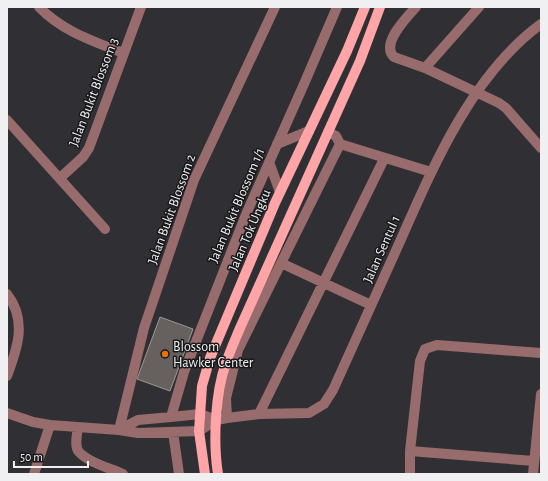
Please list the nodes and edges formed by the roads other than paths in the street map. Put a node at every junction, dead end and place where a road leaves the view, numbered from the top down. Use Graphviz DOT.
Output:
graph roads {
  1 [pos="39,7"];
  2 [pos="141,7"];
  3 [pos="275,7"];
  4 [pos="337,7"];
  5 [pos="364,7"];
  6 [pos="380,7"];
  7 [pos="416,7"];
  8 [pos="479,7"];
  9 [pos="541,24"];
  10 [pos="123,52"];
  11 [pos="425,68"];
  12 [pos="476,93"];
  13 [pos="7,120"];
  14 [pos="309,131"];
  15 [pos="328,132"];
  16 [pos="277,144"];
  17 [pos="340,144"];
  18 [pos="541,148"];
  19 [pos="384,159"];
  20 [pos="269,162"];
  21 [pos="431,172"];
  22 [pos="60,178"];
  23 [pos="280,192"];
  24 [pos="105,229"];
  25 [pos="280,263"];
  26 [pos="323,283"];
  27 [pos="7,294"];
  28 [pos="371,305"];
  29 [pos="541,353"];
  30 [pos="7,376"];
  31 [pos="541,394"];
  32 [pos="7,413"];
  33 [pos="200,414"];
  34 [pos="259,414"];
  35 [pos="171,417"];
  36 [pos="227,418"];
  37 [pos="216,420"];
  38 [pos="50,425"];
  39 [pos="78,427"];
  40 [pos="119,430"];
  41 [pos="199,431"];
  42 [pos="173,432"];
  43 [pos="410,451"];
  44 [pos="534,461"];
  45 [pos="34,474"];
  46 [pos="123,474"];
  47 [pos="179,474"];
  48 [pos="204,474"];
  49 [pos="218,474"];
  50 [pos="410,474"];
  51 [pos="533,474"];
  1 -- 10 [label="street"];
  2 -- 10 [label="street, Jalan Bukit Blossom 3"];
  3 -- 40 [label="street, Jalan Bukit Blossom 2"];
  4 -- 16 [label="street, Jalan Bukit Blossom 1/1"];
  5 -- 14 [label="main road, Jalan Tok Ungku"];
  6 -- 15 [label="main road"];
  7 -- 11 [label="street"];
  8 -- 11 [label="street"];
  9 -- 12 [label="street, Jalan Sentul 1"];
  10 -- 22 [label="street, Jalan Bukit Blossom 3"];
  11 -- 12 [label="street"];
  12 -- 18 [label="street"];
  12 -- 21 [label="street, Jalan Sentul 1"];
  13 -- 22 [label="street"];
  14 -- 16 [label="street"];
  14 -- 23 [label="main road, Jalan Tok Ungku"];
  15 -- 17 [label="street"];
  15 -- 37 [label="main road"];
  16 -- 20 [label="street, Jalan Bukit Blossom 1/1"];
  17 -- 19 [label="street"];
  17 -- 25 [label="street"];
  19 -- 21 [label="street"];
  19 -- 26 [label="street"];
  20 -- 23 [label="street"];
  20 -- 35 [label="street, Jalan Bukit Blossom 1/1"];
  21 -- 28 [label="street, Jalan Sentul 1"];
  22 -- 24 [label="street"];
  23 -- 33 [label="main road, Jalan Tok Ungku"];
  25 -- 26 [label="street"];
  25 -- 36 [label="street"];
  26 -- 28 [label="street"];
  26 -- 34 [label="street"];
  27 -- 30 [label="street"];
  28 -- 34 [label="street, Jalan Sentul 1"];
  29 -- 43 [label="street"];
  31 -- 44 [label="street"];
  32 -- 38 [label="street"];
  33 -- 35 [label="street"];
  33 -- 37 [label="street"];
  33 -- 41 [label="main road, Jalan Tok Ungku"];
  34 -- 36 [label="street, Jalan Sentul 1"];
  35 -- 40 [label="street"];
  36 -- 37 [label="street, Jalan Sentul 1"];
  37 -- 41 [label="street"];
  37 -- 49 [label="main road"];
  38 -- 39 [label="street"];
  38 -- 45 [label="street"];
  39 -- 40 [label="street"];
  39 -- 46 [label="street"];
  40 -- 42 [label="street"];
  41 -- 42 [label="street"];
  41 -- 48 [label="main road, Jalan Tok Ungku"];
  42 -- 47 [label="street"];
  43 -- 44 [label="street"];
  43 -- 50 [label="street"];
  44 -- 51 [label="street"];
}
